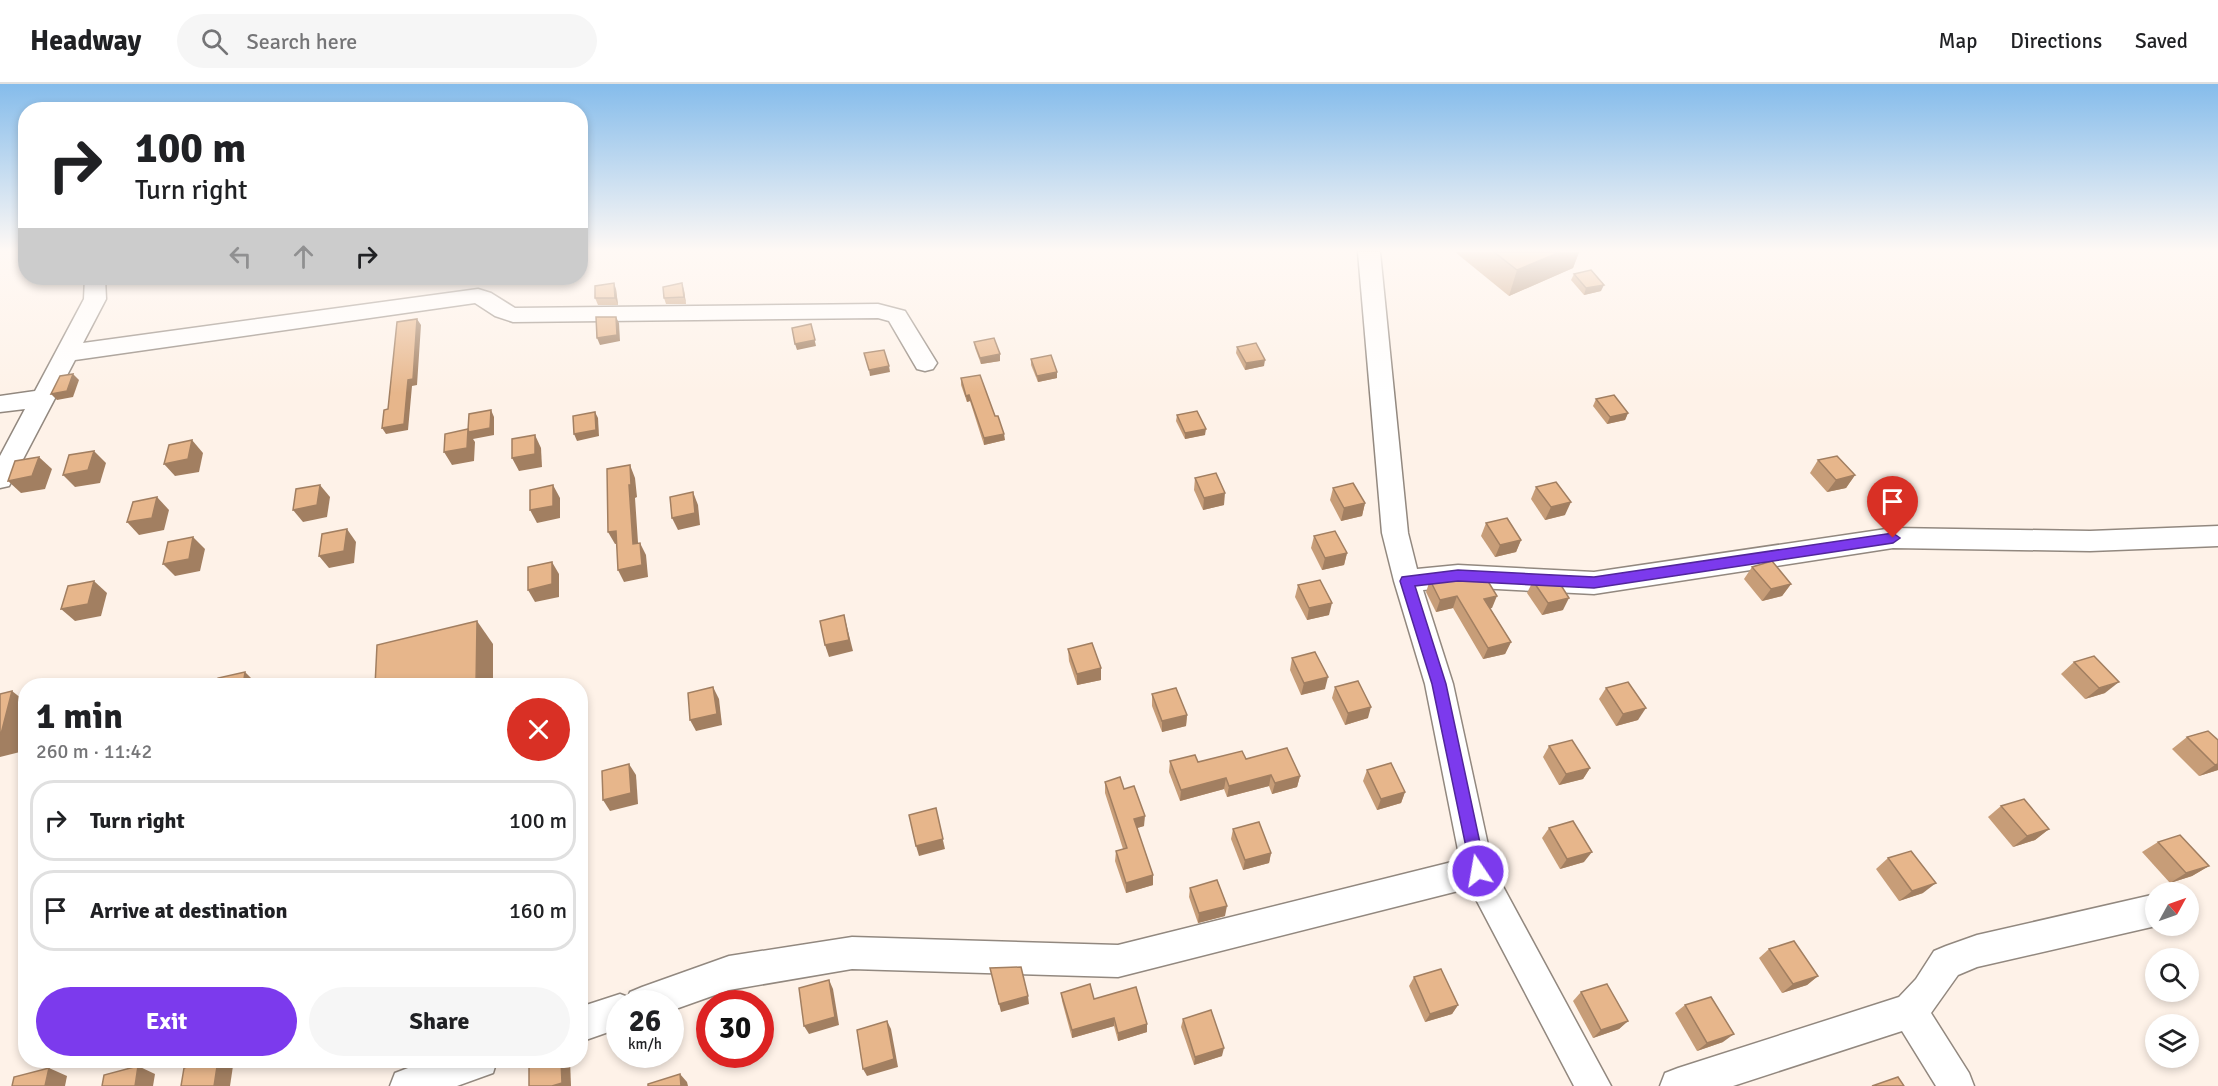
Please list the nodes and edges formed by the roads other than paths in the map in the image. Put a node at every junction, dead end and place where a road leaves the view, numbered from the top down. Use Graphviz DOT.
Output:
graph roads {
  1 [pos="95,299"];
  2 [pos="458,299"];
  3 [pos="486,299"];
  4 [pos="1373,299"];
  5 [pos="66,353"];
  6 [pos="925,363"];
  7 [pos="43,398"];
  8 [pos="0,404"];
  9 [pos="0,478"];
  10 [pos="2218,536"];
  11 [pos="1407,581"];
  12 [pos="1478,871"];
  13 [pos="2145,913"];
  14 [pos="681,990"];
  15 [pos="1910,1011"];
  16 [pos="606,1016"];
  17 [pos="588,1022"];
  18 [pos="458,1068"];
  19 [pos="408,1086"];
  20 [pos="1593,1086"];
  21 [pos="1678,1086"];
  22 [pos="1956,1086"];
  1 -- 5 [label="street"];
  2 -- 5 [label="street"];
  3 -- 6 [label="street"];
  4 -- 11 [label="street"];
  5 -- 7 [label="street"];
  7 -- 8 [label="street"];
  7 -- 9 [label="street"];
  10 -- 11 [label="street"];
  11 -- 12 [label="street"];
  12 -- 14 [label="street"];
  12 -- 20 [label="street"];
  13 -- 15 [label="street"];
  15 -- 21 [label="street"];
  15 -- 22 [label="street"];
  16 -- 17 [label="street"];
  18 -- 19 [label="street"];
}
